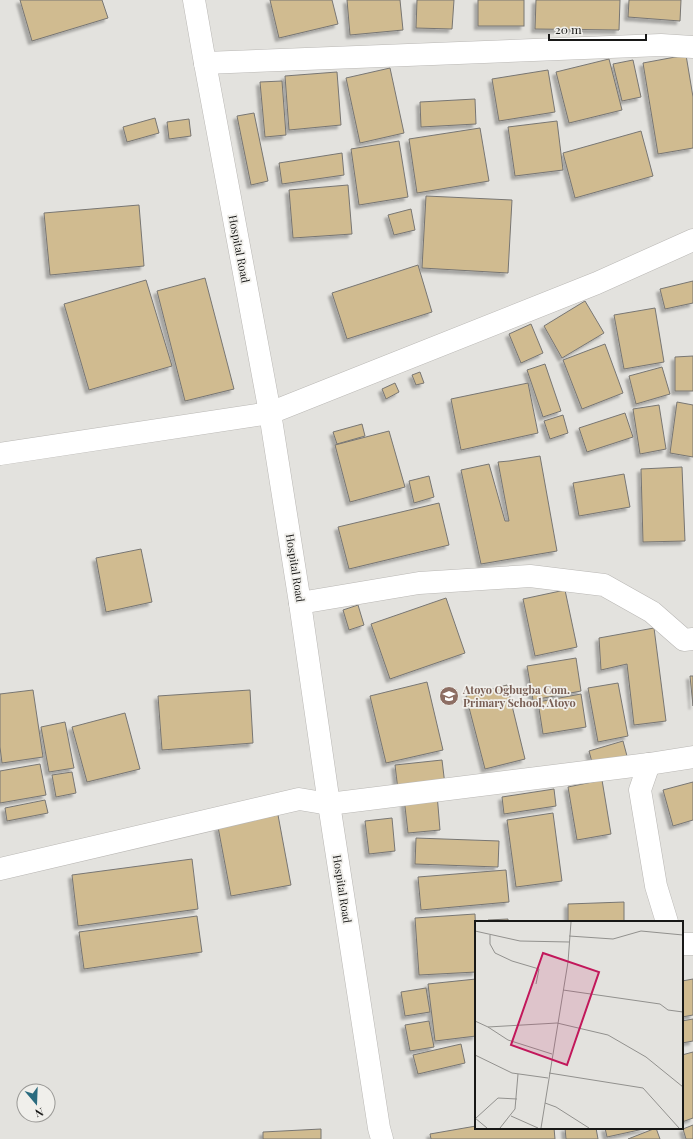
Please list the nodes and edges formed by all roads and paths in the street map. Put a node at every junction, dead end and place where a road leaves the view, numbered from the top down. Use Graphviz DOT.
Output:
graph roads {
  1 [pos="194,0"];
  2 [pos="693,47"];
  3 [pos="205,64"];
  4 [pos="693,240"];
  5 [pos="270,413"];
  6 [pos="0,454"];
  7 [pos="300,603"];
  8 [pos="693,639"];
  9 [pos="693,757"];
  10 [pos="649,764"];
  11 [pos="329,804"];
  12 [pos="0,869"];
  13 [pos="667,921"];
  14 [pos="382,1139"];
  1 -- 3 [label="street, Hospital Road"];
  2 -- 3 [label="street"];
  3 -- 5 [label="street, Hospital Road"];
  4 -- 5 [label="street"];
  5 -- 6 [label="street"];
  5 -- 7 [label="street, Hospital Road"];
  7 -- 8 [label="street"];
  7 -- 11 [label="street, Hospital Road"];
  9 -- 10 [label="street"];
  10 -- 11 [label="street"];
  10 -- 13 [label="street"];
  11 -- 12 [label="street"];
  11 -- 14 [label="street, Hospital Road"];
}
